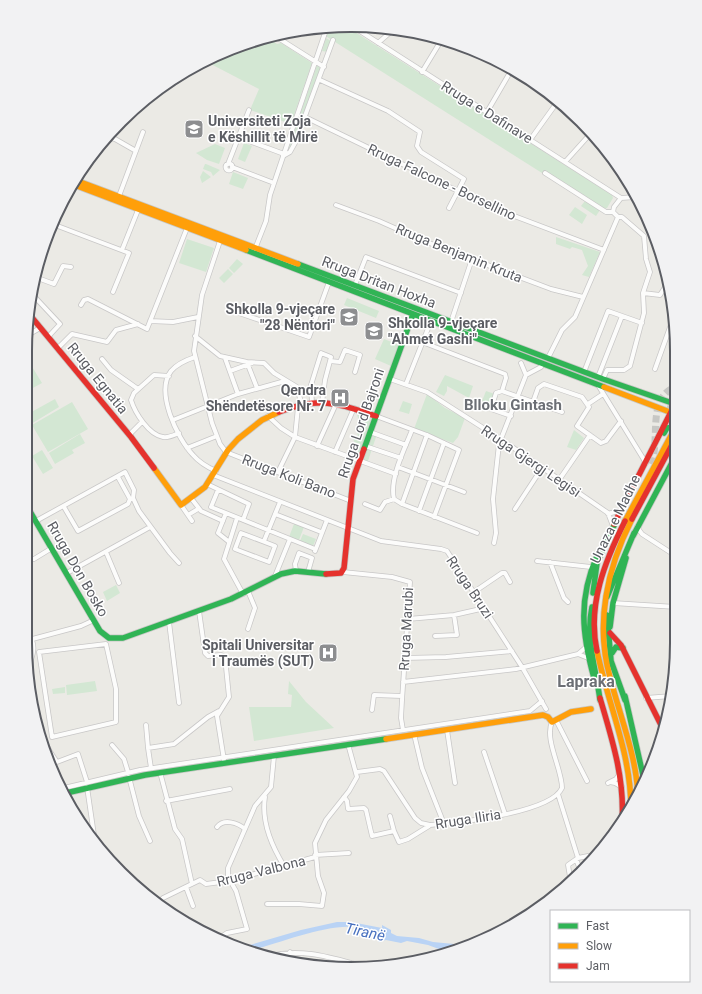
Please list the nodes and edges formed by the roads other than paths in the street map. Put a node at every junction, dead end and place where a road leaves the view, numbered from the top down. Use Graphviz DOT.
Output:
graph roads {
  1 [pos="362,33"];
  2 [pos="324,34"];
  3 [pos="388,34"];
  4 [pos="281,40"];
  5 [pos="333,40"];
  6 [pos="378,43"];
  7 [pos="439,44"];
  8 [pos="316,62"];
  9 [pos="324,67"];
  10 [pos="422,72"];
  11 [pos="509,74"];
  12 [pos="320,80"];
  13 [pos="555,106"];
  14 [pos="249,110"];
  15 [pos="486,112"];
  16 [pos="305,117"];
  17 [pos="143,132"];
  18 [pos="238,137"];
  19 [pos="588,137"];
  20 [pos="113,139"];
  21 [pos="530,140"];
  22 [pos="136,151"];
  23 [pos="284,155"];
  24 [pos="565,162"];
  25 [pos="545,173"];
  26 [pos="81,182"];
  27 [pos="274,183"];
  28 [pos="78,186"];
  29 [pos="456,190"];
  30 [pos="119,196"];
  31 [pos="630,197"];
  32 [pos="621,198"];
  33 [pos="336,205"];
  34 [pos="449,208"];
  35 [pos="138,210"];
  36 [pos="613,212"];
  37 [pos="618,217"];
  38 [pos="57,226"];
  39 [pos="187,228"];
  40 [pos="220,241"];
  41 [pos="122,250"];
  42 [pos="604,250"];
  43 [pos="254,251"];
  44 [pos="472,259"];
  45 [pos="71,267"];
  46 [pos="40,279"];
  47 [pos="329,282"];
  48 [pos="355,285"];
  49 [pos="664,289"];
  50 [pos="113,292"];
  51 [pos="461,293"];
  52 [pos="642,293"];
  53 [pos="583,297"];
  54 [pos="37,299"];
  55 [pos="81,305"];
  56 [pos="414,311"];
  57 [pos="239,313"];
  58 [pos="622,316"];
  59 [pos="198,317"];
  60 [pos="34,320"];
  61 [pos="150,321"];
  62 [pos="431,321"];
  63 [pos="450,322"];
  64 [pos="642,323"];
  65 [pos="138,324"];
  66 [pos="40,328"];
  67 [pos="669,330"];
  68 [pos="33,332"];
  69 [pos="195,336"];
  70 [pos="48,337"];
  71 [pos="422,342"];
  72 [pos="58,348"];
  73 [pos="549,356"];
  74 [pos="195,357"];
  75 [pos="225,358"];
  76 [pos="102,360"];
  77 [pos="330,361"];
  78 [pos="255,362"];
  79 [pos="521,363"];
  80 [pos="542,363"];
  81 [pos="248,365"];
  82 [pos="655,369"];
  83 [pos="230,371"];
  84 [pos="355,372"];
  85 [pos="584,372"];
  86 [pos="526,375"];
  87 [pos="169,376"];
  88 [pos="600,378"];
  89 [pos="390,379"];
  90 [pos="285,381"];
  91 [pos="406,384"];
  92 [pos="598,385"];
  93 [pos="257,388"];
  94 [pos="138,389"];
  95 [pos="502,391"];
  96 [pos="238,394"];
  97 [pos="603,394"];
  98 [pos="518,396"];
  99 [pos="533,402"];
  100 [pos="670,402"];
  101 [pos="322,403"];
  102 [pos="312,404"];
  103 [pos="336,404"];
  104 [pos="588,404"];
  105 [pos="300,406"];
  106 [pos="207,407"];
  107 [pos="354,408"];
  108 [pos="562,412"];
  109 [pos="670,412"];
  110 [pos="268,416"];
  111 [pos="376,416"];
  112 [pos="511,416"];
  113 [pos="670,419"];
  114 [pos="173,420"];
  115 [pos="142,422"];
  116 [pos="621,422"];
  117 [pos="670,429"];
  118 [pos="412,430"];
  119 [pos="370,432"];
  120 [pos="179,433"];
  121 [pos="129,435"];
  122 [pos="427,435"];
  123 [pos="590,435"];
  124 [pos="217,436"];
  125 [pos="295,437"];
  126 [pos="670,437"];
  127 [pos="502,440"];
  128 [pos="444,443"];
  129 [pos="406,445"];
  130 [pos="317,446"];
  131 [pos="365,446"];
  132 [pos="187,448"];
  133 [pos="670,449"];
  134 [pos="653,450"];
  135 [pos="226,452"];
  136 [pos="335,452"];
  137 [pos="401,458"];
  138 [pos="359,461"];
  139 [pos="649,463"];
  140 [pos="670,464"];
  141 [pos="398,467"];
  142 [pos="670,467"];
  143 [pos="542,468"];
  144 [pos="663,471"];
  145 [pos="278,472"];
  146 [pos="214,473"];
  147 [pos="413,473"];
  148 [pos="396,474"];
  149 [pos="118,477"];
  150 [pos="431,479"];
  151 [pos="559,480"];
  152 [pos="663,480"];
  153 [pos="207,484"];
  154 [pos="446,485"];
  155 [pos="641,489"];
  156 [pos="218,490"];
  157 [pos="464,492"];
  158 [pos="191,498"];
  159 [pos="394,499"];
  160 [pos="641,500"];
  161 [pos="351,501"];
  162 [pos="280,502"];
  163 [pos="365,504"];
  164 [pos="402,504"];
  165 [pos="181,505"];
  166 [pos="64,507"];
  167 [pos="198,509"];
  168 [pos="515,509"];
  169 [pos="622,509"];
  170 [pos="419,511"];
  171 [pos="32,514"];
  172 [pos="226,514"];
  173 [pos="275,514"];
  174 [pos="608,514"];
  175 [pos="188,515"];
  176 [pos="434,517"];
  177 [pos="237,518"];
  178 [pos="243,520"];
  179 [pos="327,520"];
  180 [pos="36,521"];
  181 [pos="192,521"];
  182 [pos="223,521"];
  183 [pos="614,524"];
  184 [pos="150,527"];
  185 [pos="637,527"];
  186 [pos="348,529"];
  187 [pos="268,530"];
  188 [pos="321,532"];
  189 [pos="477,533"];
  190 [pos="634,533"];
  191 [pos="642,534"];
  192 [pos="290,539"];
  193 [pos="228,541"];
  194 [pos="264,541"];
  195 [pos="494,543"];
  196 [pos="619,546"];
  197 [pos="52,548"];
  198 [pos="106,552"];
  199 [pos="670,552"];
  200 [pos="314,553"];
  201 [pos="32,559"];
  202 [pos="537,561"];
  203 [pos="550,562"];
  204 [pos="179,563"];
  205 [pos="591,567"];
  206 [pos="602,571"];
  207 [pos="296,572"];
  208 [pos="308,572"];
  209 [pos="343,572"];
  210 [pos="66,574"];
  211 [pos="275,576"];
  212 [pos="510,582"];
  213 [pos="119,583"];
  214 [pos="246,592"];
  215 [pos="474,592"];
  216 [pos="593,596"];
  217 [pos="607,597"];
  218 [pos="568,602"];
  219 [pos="613,603"];
  220 [pos="606,604"];
  221 [pos="592,605"];
  222 [pos="670,607"];
  223 [pos="485,608"];
  224 [pos="199,611"];
  225 [pos="454,614"];
  226 [pos="408,619"];
  227 [pos="94,620"];
  228 [pos="169,622"];
  229 [pos="248,629"];
  230 [pos="610,633"];
  231 [pos="435,636"];
  232 [pos="109,638"];
  233 [pos="32,640"];
  234 [pos="106,644"];
  235 [pos="603,645"];
  236 [pos="623,647"];
  237 [pos="585,648"];
  238 [pos="512,651"];
  239 [pos="612,653"];
  240 [pos="578,654"];
  241 [pos="597,655"];
  242 [pos="405,658"];
  243 [pos="588,658"];
  244 [pos="522,667"];
  245 [pos="404,682"];
  246 [pos="402,696"];
  247 [pos="665,696"];
  248 [pos="646,698"];
  249 [pos="600,700"];
  250 [pos="625,700"];
  251 [pos="542,701"];
  252 [pos="179,703"];
  253 [pos="546,709"];
  254 [pos="591,709"];
  255 [pos="372,710"];
  256 [pos="219,711"];
  257 [pos="554,721"];
  258 [pos="659,724"];
  259 [pos="146,725"];
  260 [pos="403,730"];
  261 [pos="446,730"];
  262 [pos="414,734"];
  263 [pos="348,744"];
  264 [pos="112,745"];
  265 [pos="148,748"];
  266 [pos="484,752"];
  267 [pos="52,753"];
  268 [pos="274,756"];
  269 [pos="224,760"];
  270 [pos="151,768"];
  271 [pos="160,772"];
  272 [pos="357,772"];
  273 [pos="620,773"];
  274 [pos="642,773"];
  275 [pos="129,774"];
  276 [pos="587,781"];
  277 [pos="455,783"];
  278 [pos="87,785"];
  279 [pos="637,785"];
  280 [pos="622,787"];
  281 [pos="67,788"];
  282 [pos="230,788"];
  283 [pos="69,792"];
  284 [pos="558,794"];
  285 [pos="631,795"];
  286 [pos="265,796"];
  287 [pos="344,798"];
  288 [pos="166,801"];
  289 [pos="623,808"];
  290 [pos="505,814"];
  291 [pos="390,816"];
  292 [pos="416,818"];
  293 [pos="444,824"];
  294 [pos="430,825"];
  295 [pos="217,827"];
  296 [pos="245,829"];
  297 [pos="93,830"];
  298 [pos="422,830"];
  299 [pos="394,831"];
  300 [pos="150,841"];
  301 [pos="349,853"];
  302 [pos="315,856"];
  303 [pos="588,856"];
  304 [pos="577,859"];
  305 [pos="284,866"];
  306 [pos="579,866"];
  307 [pos="570,875"];
  308 [pos="231,881"];
  309 [pos="192,884"];
  310 [pos="186,887"];
  311 [pos="163,898"];
  312 [pos="267,904"];
  313 [pos="193,906"];
  314 [pos="223,935"];
  315 [pos="290,952"];
  316 [pos="280,954"];
  317 [pos="288,956"];
  318 [pos="346,962"];
  1 -- 6 [label="street, Rruga e Dafinave"];
  2 -- 8 [label="street"];
  3 -- 6 [label="street"];
  4 -- 8 [label="street"];
  5 -- 9 [label="street"];
  6 -- 10 [label="street, Rruga e Dafinave"];
  7 -- 10 [label="street"];
  8 -- 9 [label="street"];
  8 -- 23 [label="street"];
  9 -- 12 [label="street"];
  10 -- 15 [label="street, Rruga e Dafinave"];
  11 -- 15 [label="street"];
  12 -- 16 [label="street"];
  12 -- 29 [label="street"];
  13 -- 21 [label="street"];
  14 -- 18 [label="street"];
  15 -- 21 [label="street, Rruga e Dafinave"];
  16 -- 23 [label="street"];
  16 -- 29 [label="street, Rruga Falcone - Borsellino"];
  17 -- 22 [label="street"];
  18 -- 23 [label="street"];
  18 -- 27 [label="street"];
  19 -- 24 [label="street"];
  20 -- 22 [label="street"];
  21 -- 24 [label="street, Rruga e Dafinave"];
  22 -- 30 [label="street"];
  23 -- 27 [label="street"];
  24 -- 32 [label="street, Rruga e Dafinave"];
  25 -- 36 [label="street"];
  26 -- 30 [label="main road, Rruga Dritan Hoxha"];
  27 -- 43 [label="street"];
  28 -- 35 [label="main road, Rruga Dritan Hoxha"];
  29 -- 34 [label="street"];
  29 -- 42 [label="street, Rruga Falcone - Borsellino"];
  30 -- 43 [label="main road, Rruga Dritan Hoxha"];
  31 -- 32 [label="street"];
  32 -- 36 [label="street"];
  33 -- 44 [label="street, Rruga Benjamin Kruta"];
  35 -- 39 [label="main road, Rruga Dritan Hoxha"];
  35 -- 41 [label="street"];
  36 -- 37 [label="street"];
  37 -- 42 [label="street"];
  37 -- 52 [label="street"];
  38 -- 41 [label="street"];
  39 -- 40 [label="main road, Rruga Dritan Hoxha"];
  39 -- 61 [label="street"];
  40 -- 43 [label="main road, Rruga Dritan Hoxha"];
  40 -- 59 [label="street"];
  41 -- 50 [label="street"];
  42 -- 53 [label="street"];
  43 -- 47 [label="main road, Rruga Dritan Hoxha"];
  43 -- 48 [label="main road, Rruga Dritan Hoxha"];
  44 -- 51 [label="street"];
  44 -- 53 [label="street, Rruga Benjamin Kruta"];
  45 -- 46 [label="street"];
  47 -- 56 [label="main road, Rruga Dritan Hoxha"];
  47 -- 57 [label="street, Rruga Dritan Hoxha"];
  48 -- 51 [label="street"];
  48 -- 56 [label="main road, Rruga Dritan Hoxha"];
  49 -- 52 [label="street"];
  51 -- 63 [label="street"];
  52 -- 64 [label="street"];
  53 -- 73 [label="street"];
  54 -- 70 [label="street, Rruga Egnatia"];
  55 -- 65 [label="street"];
  56 -- 62 [label="main road, Rruga Dritan Hoxha"];
  56 -- 63 [label="main road, Rruga Dritan Hoxha"];
  56 -- 89 [label="main road, Rruga Lord Bajroni"];
  58 -- 64 [label="street"];
  58 -- 85 [label="street"];
  58 -- 88 [label="street"];
  59 -- 61 [label="street"];
  59 -- 69 [label="street"];
  60 -- 66 [label="main road, Rruga Egnatia"];
  61 -- 65 [label="street"];
  62 -- 71 [label="street, Rruga Dritan Hoxha"];
  62 -- 80 [label="main road, Rruga Dritan Hoxha"];
  63 -- 73 [label="main road, Rruga Dritan Hoxha"];
  64 -- 88 [label="street"];
  65 -- 72 [label="street"];
  66 -- 68 [label="street"];
  66 -- 70 [label="main road, Rruga Egnatia"];
  67 -- 82 [label="street"];
  69 -- 74 [label="street"];
  69 -- 75 [label="street"];
  70 -- 72 [label="main road, Rruga Egnatia"];
  71 -- 91 [label="street, Rruga Dritan Hoxha"];
  71 -- 95 [label="street, Rruga Gjergj Legisi"];
  72 -- 121 [label="main road, Rruga Egnatia"];
  73 -- 85 [label="main road, Rruga Dritan Hoxha"];
  74 -- 87 [label="street"];
  74 -- 106 [label="street"];
  75 -- 78 [label="street"];
  75 -- 83 [label="street"];
  76 -- 94 [label="street"];
  77 -- 84 [label="street"];
  77 -- 101 [label="street"];
  77 -- 102 [label="street"];
  78 -- 81 [label="street"];
  78 -- 90 [label="street"];
  79 -- 86 [label="street"];
  80 -- 86 [label="street"];
  80 -- 92 [label="main road, Rruga Dritan Hoxha"];
  81 -- 83 [label="street"];
  81 -- 93 [label="street"];
  83 -- 96 [label="street"];
  85 -- 88 [label="main road, Rruga Dritan Hoxha"];
  86 -- 98 [label="street"];
  87 -- 94 [label="street"];
  87 -- 114 [label="street, Rruga Bruzi"];
  88 -- 100 [label="main road, Rruga Dritan Hoxha"];
  89 -- 91 [label="street, Rruga Gjergj Legisi"];
  89 -- 111 [label="main road, Rruga Lord Bajroni"];
  90 -- 93 [label="street"];
  90 -- 105 [label="street"];
  91 -- 127 [label="street, Rruga Gjergj Legisi"];
  92 -- 97 [label="street"];
  92 -- 109 [label="main road, Rruga Dritan Hoxha"];
  93 -- 96 [label="street"];
  94 -- 115 [label="street"];
  95 -- 98 [label="street"];
  95 -- 112 [label="street, Rruga Gjergj Legisi"];
  96 -- 106 [label="street"];
  97 -- 104 [label="street"];
  97 -- 116 [label="street"];
  98 -- 99 [label="street"];
  98 -- 112 [label="street"];
  99 -- 104 [label="street"];
  99 -- 108 [label="street"];
  101 -- 102 [label="main road"];
  101 -- 103 [label="main road"];
  102 -- 105 [label="main road"];
  103 -- 107 [label="main road"];
  103 -- 130 [label="street"];
  104 -- 123 [label="street"];
  105 -- 110 [label="main road"];
  105 -- 125 [label="street"];
  106 -- 114 [label="street"];
  106 -- 124 [label="street"];
  107 -- 111 [label="main road"];
  107 -- 136 [label="street"];
  110 -- 125 [label="street"];
  110 -- 135 [label="main road"];
  111 -- 118 [label="street"];
  111 -- 119 [label="main road, Rruga Lord Bajroni"];
  112 -- 127 [label="street"];
  113 -- 134 [label="main road"];
  114 -- 120 [label="street, Rruga Bruzi"];
  115 -- 120 [label="street"];
  115 -- 121 [label="street, Rruga Egnatia"];
  116 -- 123 [label="street"];
  116 -- 139 [label="street"];
  117 -- 134 [label="main road"];
  118 -- 122 [label="street"];
  118 -- 129 [label="street"];
  119 -- 129 [label="street"];
  119 -- 131 [label="main road, Rruga Lord Bajroni"];
  120 -- 132 [label="street, Rruga Bruzi"];
  121 -- 165 [label="main road, Rruga Egnatia"];
  122 -- 128 [label="street"];
  122 -- 147 [label="street"];
  123 -- 151 [label="street"];
  124 -- 132 [label="street"];
  124 -- 135 [label="street"];
  125 -- 130 [label="street"];
  125 -- 145 [label="street"];
  126 -- 155 [label="main road, Unaza e Madhe"];
  127 -- 143 [label="street, Rruga Gjergj Legisi"];
  127 -- 195 [label="street"];
  128 -- 150 [label="street"];
  128 -- 154 [label="street"];
  129 -- 137 [label="street"];
  130 -- 136 [label="street"];
  131 -- 137 [label="street"];
  131 -- 138 [label="main road, Rruga Lord Bajroni"];
  132 -- 146 [label="street, Rruga Bruzi"];
  133 -- 160 [label="main road, Unaza e Madhe"];
  134 -- 139 [label="main road"];
  135 -- 145 [label="street, Rruga Koli Bano"];
  135 -- 146 [label="main road"];
  136 -- 138 [label="street"];
  137 -- 141 [label="street"];
  138 -- 148 [label="street"];
  138 -- 161 [label="main road, Rruga Lord Bajroni"];
  139 -- 155 [label="main road"];
  139 -- 169 [label="main road"];
  140 -- 152 [label="main road"];
  141 -- 147 [label="street"];
  141 -- 148 [label="street"];
  142 -- 152 [label="main road"];
  143 -- 151 [label="street, Rruga Gjergj Legisi"];
  143 -- 168 [label="street"];
  144 -- 160 [label="main road"];
  145 -- 161 [label="street, Rruga Koli Bano"];
  146 -- 153 [label="main road"];
  146 -- 162 [label="street, Rruga Bruzi"];
  147 -- 150 [label="street"];
  147 -- 164 [label="street"];
  148 -- 159 [label="street"];
  149 -- 166 [label="street"];
  149 -- 166 [label="street"];
  149 -- 184 [label="street"];
  150 -- 154 [label="street"];
  150 -- 170 [label="street"];
  151 -- 174 [label="street, Rruga Gjergj Legisi"];
  152 -- 185 [label="main road"];
  153 -- 156 [label="street"];
  153 -- 158 [label="main road"];
  154 -- 157 [label="street"];
  154 -- 176 [label="street"];
  155 -- 206 [label="main road, Unaza e Madhe"];
  156 -- 172 [label="street"];
  156 -- 178 [label="street"];
  158 -- 165 [label="main road"];
  158 -- 167 [label="street"];
  159 -- 163 [label="street"];
  159 -- 164 [label="street"];
  160 -- 196 [label="main road, Unaza e Madhe"];
  161 -- 186 [label="main road, Rruga Lord Bajroni"];
  162 -- 173 [label="street"];
  162 -- 179 [label="street, Rruga Bruzi"];
  164 -- 170 [label="street"];
  165 -- 175 [label="street, Rruga Egnatia"];
  166 -- 180 [label="street"];
  167 -- 175 [label="street"];
  167 -- 182 [label="street"];
  169 -- 174 [label="street"];
  169 -- 183 [label="main road"];
  170 -- 176 [label="street"];
  171 -- 180 [label="main road, Rruga Don Bosko"];
  172 -- 177 [label="street"];
  172 -- 182 [label="street"];
  173 -- 187 [label="street"];
  173 -- 188 [label="street"];
  174 -- 183 [label="street"];
  175 -- 181 [label="street, Rruga Egnatia"];
  176 -- 189 [label="street"];
  177 -- 178 [label="street"];
  177 -- 193 [label="street"];
  178 -- 187 [label="street"];
  179 -- 186 [label="street, Rruga Bruzi"];
  179 -- 188 [label="street"];
  180 -- 197 [label="main road, Rruga Don Bosko"];
  182 -- 193 [label="street"];
  183 -- 205 [label="main road"];
  183 -- 216 [label="main road"];
  184 -- 198 [label="street"];
  184 -- 204 [label="street"];
  185 -- 190 [label="main road"];
  185 -- 191 [label="street"];
  186 -- 209 [label="main road, Rruga Lord Bajroni"];
  186 -- 215 [label="street, Rruga Bruzi"];
  187 -- 192 [label="street"];
  187 -- 194 [label="street"];
  188 -- 200 [label="street"];
  190 -- 191 [label="street"];
  190 -- 217 [label="main road"];
  190 -- 219 [label="main road"];
  191 -- 199 [label="street"];
  192 -- 200 [label="street"];
  192 -- 211 [label="street"];
  193 -- 214 [label="street"];
  194 -- 194 [label="street"];
  196 -- 217 [label="main road"];
  196 -- 235 [label="main road, Unaza e Madhe"];
  197 -- 201 [label="street"];
  197 -- 210 [label="main road, Rruga Don Bosko"];
  198 -- 210 [label="street"];
  198 -- 213 [label="street"];
  200 -- 207 [label="street"];
  200 -- 208 [label="street"];
  202 -- 203 [label="street"];
  203 -- 205 [label="street"];
  203 -- 218 [label="street"];
  205 -- 237 [label="main road"];
  206 -- 216 [label="main road"];
  206 -- 241 [label="main road, Unaza e Madhe"];
  207 -- 208 [label="main road"];
  207 -- 211 [label="main road"];
  208 -- 209 [label="main road"];
  209 -- 226 [label="street, Rruga Marubi"];
  210 -- 227 [label="main road, Rruga Don Bosko"];
  211 -- 214 [label="main road"];
  212 -- 215 [label="street"];
  214 -- 224 [label="main road"];
  214 -- 229 [label="street"];
  215 -- 223 [label="street, Rruga Bruzi"];
  216 -- 221 [label="main road"];
  217 -- 220 [label="main road"];
  219 -- 222 [label="street"];
  219 -- 230 [label="main road"];
  220 -- 235 [label="main road"];
  220 -- 250 [label="main road"];
  221 -- 241 [label="main road"];
  221 -- 249 [label="main road"];
  223 -- 225 [label="street"];
  223 -- 238 [label="street, Rruga Bruzi"];
  224 -- 228 [label="main road"];
  224 -- 256 [label="street"];
  225 -- 226 [label="street"];
  225 -- 231 [label="street"];
  226 -- 242 [label="street, Rruga Marubi"];
  227 -- 232 [label="main road, Rruga Don Bosko"];
  227 -- 233 [label="street"];
  228 -- 232 [label="main road"];
  228 -- 252 [label="street"];
  230 -- 236 [label="main road"];
  230 -- 239 [label="main road"];
  232 -- 234 [label="street"];
  234 -- 234 [label="street"];
  235 -- 279 [label="main road, Unaza e Madhe"];
  236 -- 239 [label="main road"];
  236 -- 248 [label="main road"];
  237 -- 240 [label="street"];
  237 -- 243 [label="main road"];
  238 -- 242 [label="street"];
  238 -- 244 [label="street, Rruga Bruzi"];
  239 -- 250 [label="main road"];
  240 -- 243 [label="street"];
  240 -- 244 [label="street"];
  241 -- 285 [label="main road, Unaza e Madhe"];
  242 -- 245 [label="street, Rruga Marubi"];
  243 -- 249 [label="main road"];
  244 -- 245 [label="street"];
  244 -- 251 [label="street, Rruga Bruzi"];
  245 -- 246 [label="street, Rruga Marubi"];
  246 -- 255 [label="street"];
  246 -- 260 [label="street, Rruga Marubi"];
  247 -- 248 [label="street"];
  248 -- 258 [label="main road"];
  249 -- 273 [label="main road"];
  250 -- 274 [label="main road"];
  251 -- 253 [label="street, Rruga Bruzi"];
  251 -- 260 [label="street"];
  254 -- 257 [label="main road"];
  256 -- 265 [label="street"];
  256 -- 269 [label="street"];
  257 -- 261 [label="main road"];
  257 -- 276 [label="street"];
  257 -- 284 [label="street"];
  259 -- 265 [label="street"];
  260 -- 269 [label="street"];
  261 -- 262 [label="main road"];
  261 -- 277 [label="street"];
  262 -- 263 [label="main road"];
  262 -- 293 [label="street"];
  263 -- 268 [label="main road"];
  263 -- 272 [label="street"];
  264 -- 275 [label="street"];
  265 -- 270 [label="street"];
  266 -- 290 [label="street"];
  267 -- 278 [label="street"];
  268 -- 269 [label="main road"];
  268 -- 286 [label="street"];
  269 -- 270 [label="street"];
  269 -- 271 [label="main road"];
  270 -- 275 [label="street"];
  271 -- 275 [label="main road"];
  271 -- 288 [label="street"];
  272 -- 287 [label="street"];
  272 -- 292 [label="street, Rruga Iliria"];
  273 -- 280 [label="main road"];
  273 -- 280 [label="street"];
  275 -- 278 [label="main road"];
  275 -- 300 [label="street"];
  278 -- 281 [label="street"];
  278 -- 283 [label="main road"];
  278 -- 297 [label="street"];
  280 -- 289 [label="main road"];
  282 -- 288 [label="street"];
  284 -- 290 [label="street, Rruga Iliria"];
  284 -- 304 [label="street"];
  286 -- 296 [label="street"];
  286 -- 305 [label="street"];
  287 -- 299 [label="street"];
  287 -- 302 [label="street"];
  288 -- 309 [label="street"];
  290 -- 293 [label="street, Rruga Iliria"];
  291 -- 299 [label="street"];
  292 -- 294 [label="street, Rruga Iliria"];
  292 -- 298 [label="street"];
  293 -- 294 [label="street, Rruga Iliria"];
  294 -- 298 [label="street"];
  295 -- 296 [label="street"];
  296 -- 308 [label="street"];
  298 -- 299 [label="street"];
  301 -- 302 [label="street, Rruga Valbona"];
  302 -- 305 [label="street, Rruga Valbona"];
  302 -- 312 [label="street"];
  303 -- 304 [label="street"];
  304 -- 306 [label="street"];
  304 -- 307 [label="street"];
  305 -- 308 [label="street, Rruga Valbona"];
  308 -- 309 [label="street, Rruga Valbona"];
  308 -- 314 [label="street"];
  309 -- 310 [label="street, Rruga Valbona"];
  310 -- 311 [label="street, Rruga Valbona"];
  310 -- 313 [label="street"];
  315 -- 316 [label="street"];
  315 -- 317 [label="street"];
  315 -- 318 [label="street"];
}
